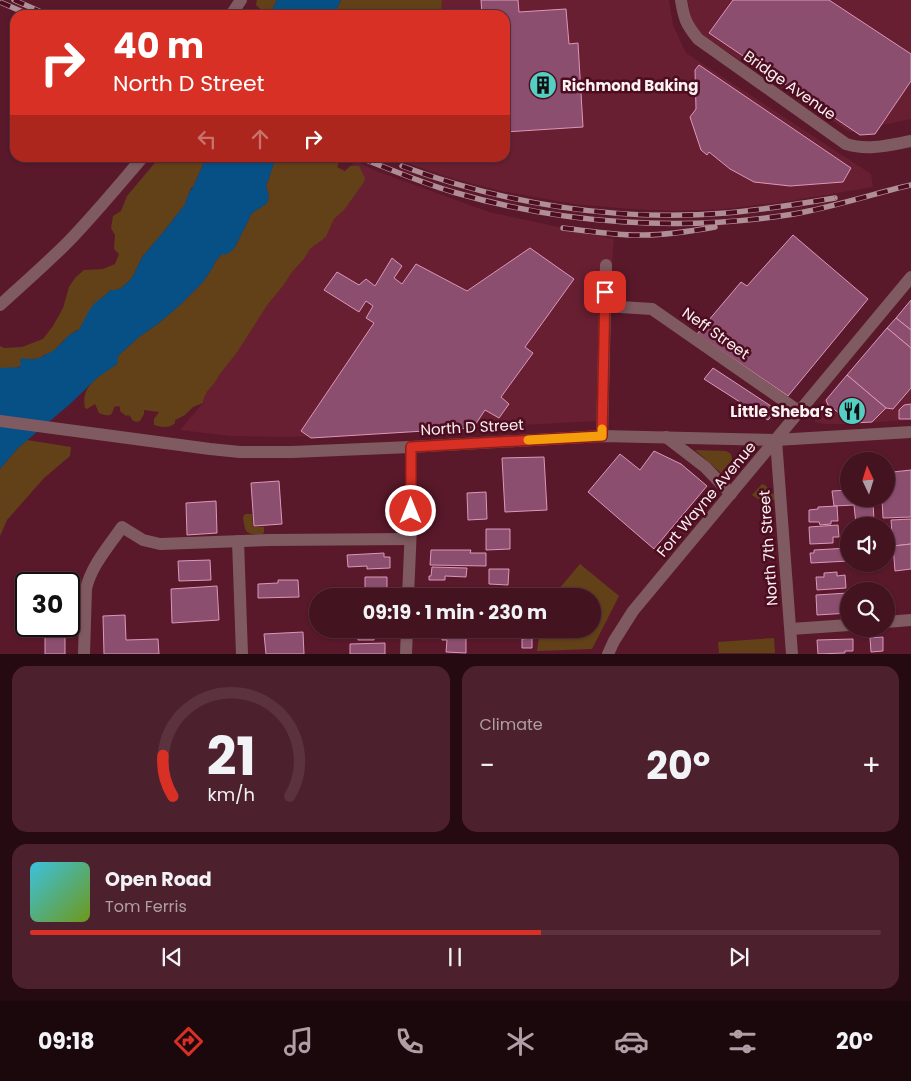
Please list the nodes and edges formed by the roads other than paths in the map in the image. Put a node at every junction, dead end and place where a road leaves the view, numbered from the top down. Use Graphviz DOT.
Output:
graph roads {
  1 [pos="681,0"];
  2 [pos="911,140"];
  3 [pos="139,162"];
  4 [pos="606,265"];
  5 [pos="911,277"];
  6 [pos="0,305"];
  7 [pos="605,306"];
  8 [pos="800,412"];
  9 [pos="0,421"];
  10 [pos="911,432"];
  11 [pos="602,436"];
  12 [pos="666,437"];
  13 [pos="776,440"];
  14 [pos="411,447"];
  15 [pos="731,494"];
  16 [pos="410,539"];
  17 [pos="238,541"];
  18 [pos="408,588"];
  19 [pos="911,620"];
  20 [pos="895,621"];
  21 [pos="840,626"];
  22 [pos="791,630"];
  23 [pos="407,638"];
  24 [pos="84,654"];
  25 [pos="242,654"];
  26 [pos="406,654"];
  27 [pos="608,654"];
  28 [pos="792,654"];
  1 -- 2 [label="street, Bridge Avenue"];
  3 -- 6 [label="street"];
  4 -- 7 [label="street"];
  5 -- 8 [label="street, Fort Wayne Avenue"];
  7 -- 8 [label="street, Neff Street"];
  7 -- 11 [label="street"];
  8 -- 13 [label="street, Fort Wayne Avenue"];
  9 -- 14 [label="street, North D Street"];
  10 -- 13 [label="street, North D Street"];
  11 -- 12 [label="street, North D Street"];
  11 -- 14 [label="street, North D Street"];
  12 -- 13 [label="street, North D Street"];
  12 -- 15 [label="street"];
  13 -- 15 [label="street, Fort Wayne Avenue"];
  13 -- 22 [label="street, North 7th Street"];
  14 -- 16 [label="street"];
  15 -- 27 [label="street, Fort Wayne Avenue"];
  16 -- 17 [label="street"];
  16 -- 18 [label="street"];
  17 -- 24 [label="street"];
  17 -- 25 [label="street"];
  19 -- 20 [label="street"];
  21 -- 22 [label="street"];
  22 -- 28 [label="street, North 7th Street"];
  23 -- 26 [label="street"];
}
